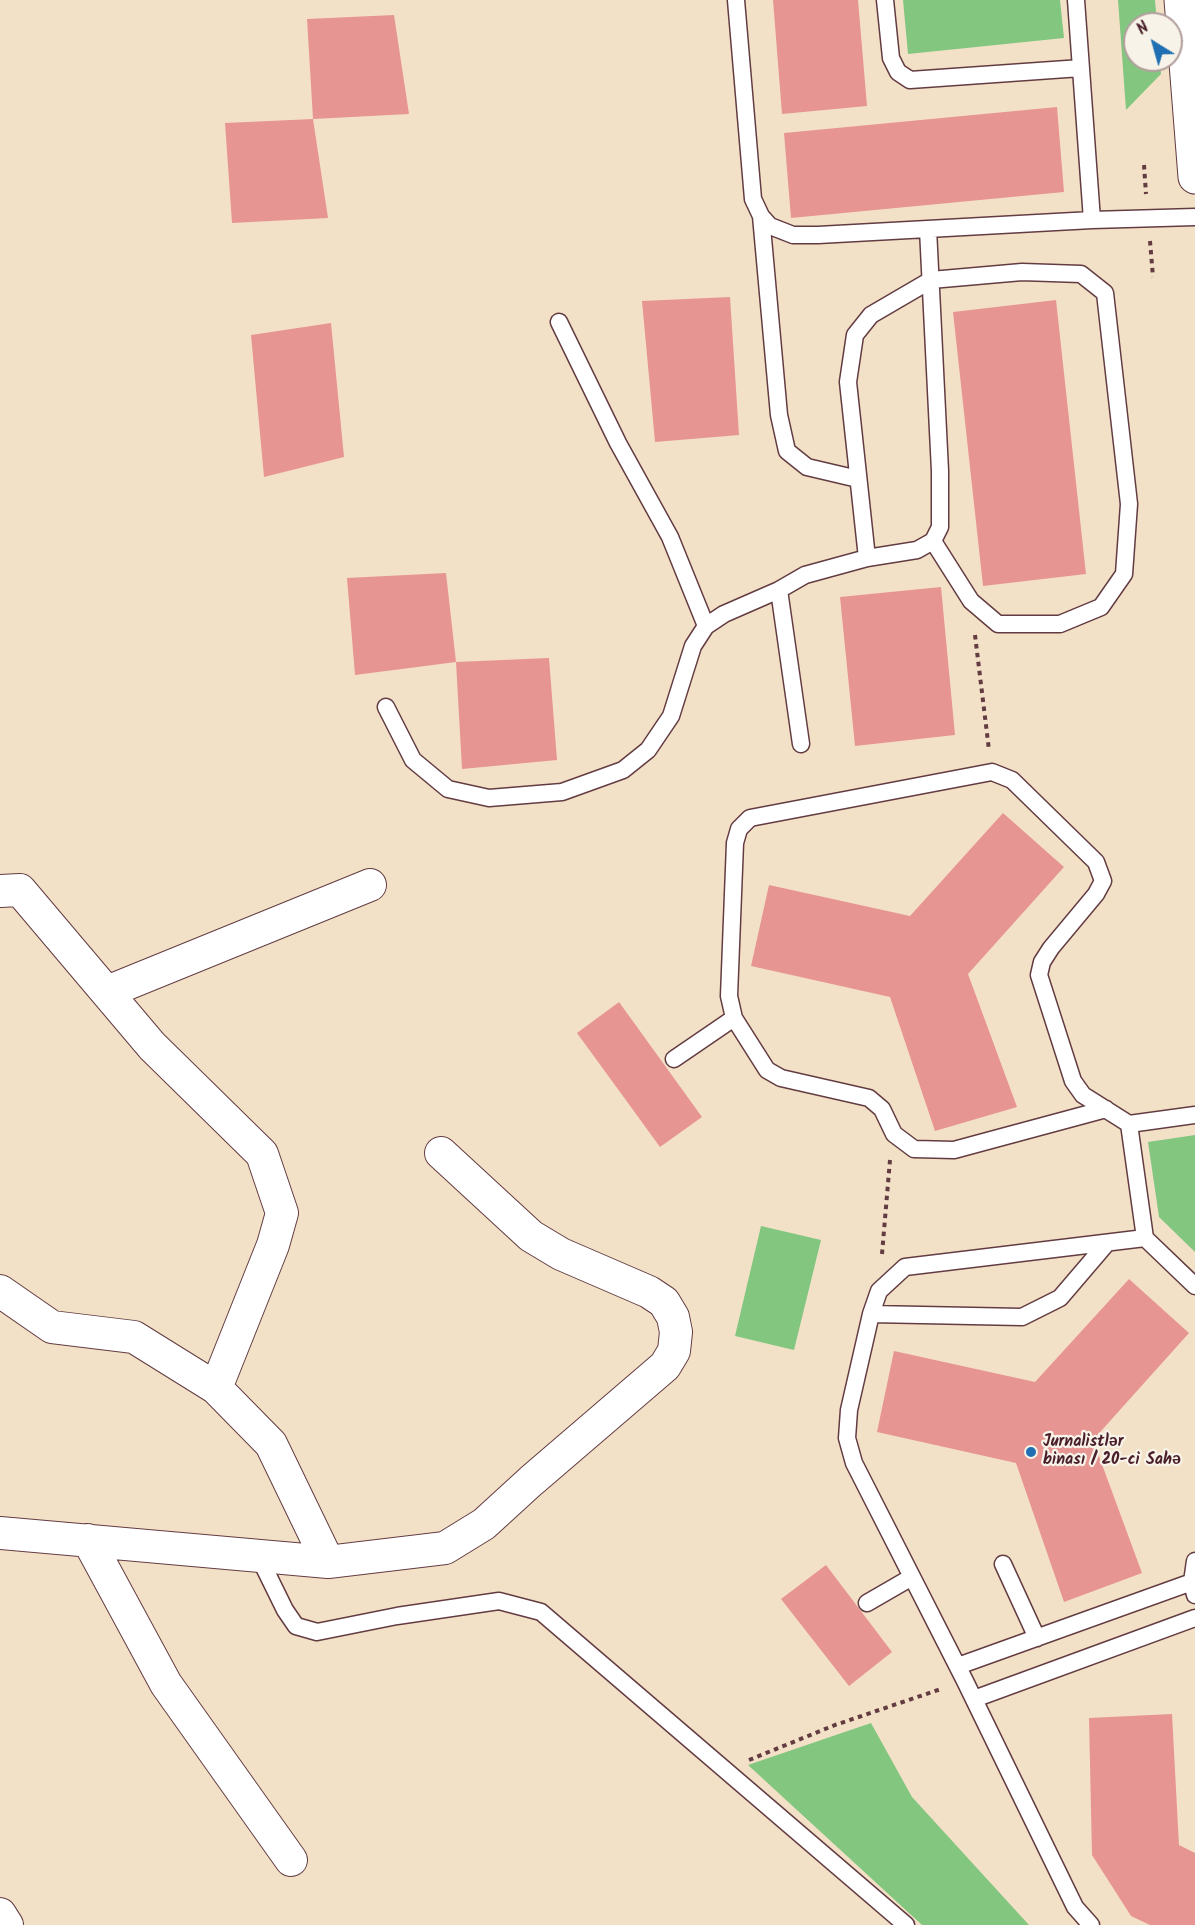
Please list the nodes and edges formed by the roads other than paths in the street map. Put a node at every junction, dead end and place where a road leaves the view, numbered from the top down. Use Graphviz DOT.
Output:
graph roads {
  1 [pos="736,0"];
  2 [pos="885,0"];
  3 [pos="1076,0"];
  4 [pos="1181,0"];
  5 [pos="1081,68"];
  6 [pos="1195,177"];
  7 [pos="761,216"];
  8 [pos="1195,217"];
  9 [pos="1092,220"];
  10 [pos="928,229"];
  11 [pos="931,280"];
  12 [pos="559,322"];
  13 [pos="858,479"];
  14 [pos="933,541"];
  15 [pos="867,558"];
  16 [pos="779,590"];
  17 [pos="706,626"];
  18 [pos="386,707"];
  19 [pos="801,744"];
  20 [pos="370,885"];
  21 [pos="0,891"];
  22 [pos="106,992"];
  23 [pos="735,1018"];
  24 [pos="674,1059"];
  25 [pos="1106,1109"];
  26 [pos="1195,1115"];
  27 [pos="1129,1124"];
  28 [pos="441,1153"];
  29 [pos="1144,1238"];
  30 [pos="1107,1243"];
  31 [pos="1195,1286"];
  32 [pos="0,1290"];
  33 [pos="871,1314"];
  34 [pos="216,1388"];
  35 [pos="0,1533"];
  36 [pos="88,1540"];
  37 [pos="258,1555"];
  38 [pos="1195,1560"];
  39 [pos="328,1562"];
  40 [pos="1003,1564"];
  41 [pos="912,1577"];
  42 [pos="1194,1588"];
  43 [pos="867,1603"];
  44 [pos="1195,1618"];
  45 [pos="1037,1638"];
  46 [pos="962,1674"];
  47 [pos="974,1699"];
  48 [pos="291,1860"];
  49 [pos="0,1914"];
  50 [pos="7,1925"];
  51 [pos="906,1925"];
  52 [pos="1091,1925"];
  1 -- 7 [label="lane"];
  2 -- 5 [label="lane"];
  3 -- 5 [label="lane"];
  4 -- 6 [label="highway"];
  5 -- 9 [label="lane"];
  7 -- 10 [label="lane"];
  7 -- 13 [label="lane"];
  8 -- 9 [label="lane"];
  9 -- 10 [label="lane"];
  10 -- 11 [label="lane"];
  11 -- 13 [label="lane"];
  11 -- 14 [label="lane"];
  11 -- 14 [label="lane"];
  12 -- 17 [label="lane"];
  13 -- 15 [label="lane"];
  14 -- 15 [label="lane"];
  15 -- 16 [label="lane"];
  16 -- 17 [label="lane"];
  16 -- 19 [label="lane"];
  17 -- 18 [label="lane"];
  20 -- 22 [label="street"];
  21 -- 22 [label="street"];
  22 -- 34 [label="street"];
  23 -- 24 [label="lane"];
  23 -- 25 [label="lane"];
  23 -- 25 [label="lane"];
  25 -- 27 [label="lane"];
  26 -- 27 [label="lane"];
  27 -- 29 [label="lane"];
  28 -- 39 [label="street"];
  29 -- 30 [label="lane"];
  29 -- 31 [label="lane"];
  30 -- 33 [label="lane"];
  30 -- 33 [label="lane"];
  32 -- 34 [label="street"];
  33 -- 41 [label="lane"];
  34 -- 39 [label="street"];
  35 -- 36 [label="street"];
  36 -- 37 [label="street"];
  36 -- 48 [label="street"];
  37 -- 39 [label="street"];
  37 -- 51 [label="lane"];
  38 -- 42 [label="lane"];
  40 -- 45 [label="lane"];
  41 -- 43 [label="lane"];
  41 -- 46 [label="lane"];
  42 -- 45 [label="lane"];
  44 -- 47 [label="lane"];
  45 -- 46 [label="lane"];
  46 -- 47 [label="lane"];
  47 -- 52 [label="lane"];
  49 -- 50 [label="street"];
}
